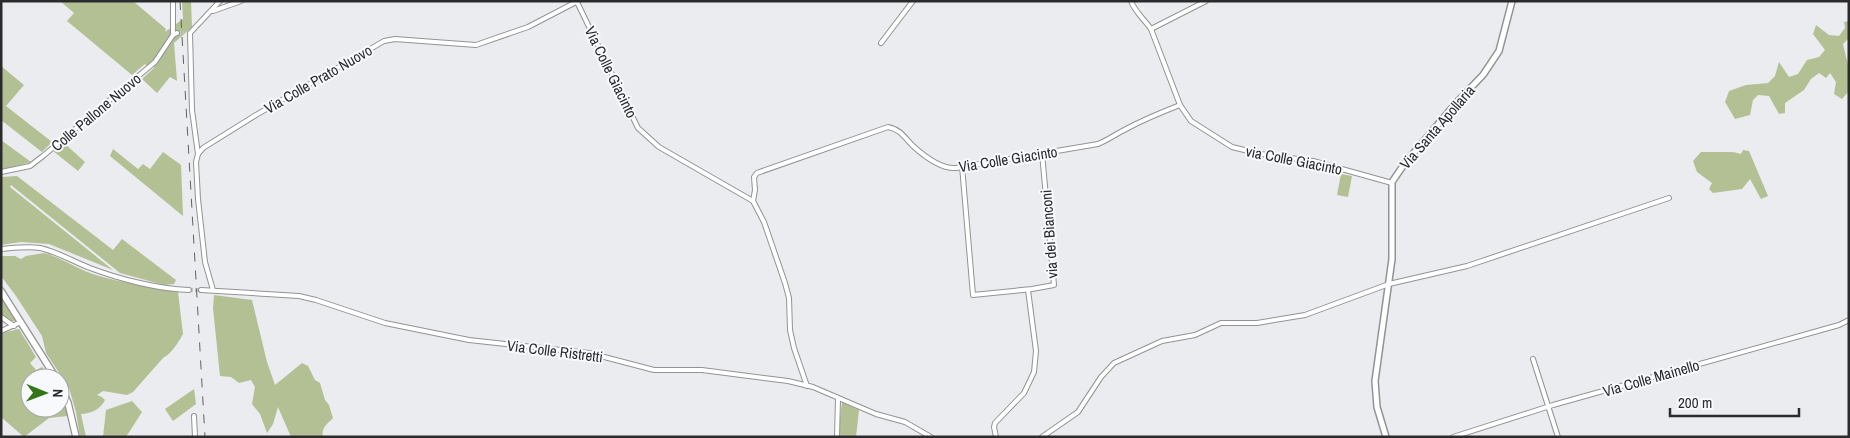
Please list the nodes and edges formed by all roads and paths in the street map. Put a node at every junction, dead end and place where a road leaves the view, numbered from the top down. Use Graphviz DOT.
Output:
graph roads {
  1 [pos="173,1"];
  2 [pos="220,1"];
  3 [pos="241,1"];
  4 [pos="577,1"];
  5 [pos="913,1"];
  6 [pos="1131,1"];
  7 [pos="1206,1"];
  8 [pos="1512,1"];
  9 [pos="210,11"];
  10 [pos="1151,30"];
  11 [pos="184,33"];
  12 [pos="190,33"];
  13 [pos="881,43"];
  14 [pos="1180,105"];
  15 [pos="1042,153"];
  16 [pos="198,154"];
  17 [pos="962,166"];
  18 [pos="1,172"];
  19 [pos="1392,183"];
  20 [pos="1669,198"];
  21 [pos="753,201"];
  22 [pos="1,249"];
  23 [pos="1389,284"];
  24 [pos="1,290"];
  25 [pos="189,290"];
  26 [pos="201,290"];
  27 [pos="213,290"];
  28 [pos="1028,290"];
  29 [pos="1,317"];
  30 [pos="1849,320"];
  31 [pos="22,322"];
  32 [pos="14,326"];
  33 [pos="1,331"];
  34 [pos="1533,359"];
  35 [pos="50,368"];
  36 [pos="807,386"];
  37 [pos="838,399"];
  38 [pos="1548,407"];
  39 [pos="70,412"];
  40 [pos="194,416"];
  41 [pos="76,437"];
  42 [pos="196,437"];
  43 [pos="837,437"];
  44 [pos="931,437"];
  45 [pos="996,437"];
  46 [pos="1042,437"];
  47 [pos="1386,437"];
  48 [pos="1453,437"];
  49 [pos="1558,437"];
  1 -- 18 [label="street, Colle Pallone Nuovo"];
  2 -- 9 [label="street"];
  3 -- 9 [label="street"];
  4 -- 16 [label="street, Via Colle Prato Nuovo"];
  4 -- 21 [label="street, Via Colle Giacinto"];
  5 -- 13 [label="street"];
  6 -- 10 [label="street, via Colle Giacinto"];
  7 -- 10 [label="street"];
  8 -- 19 [label="street, Via Santa Apollaria"];
  9 -- 12 [label="street"];
  10 -- 14 [label="street, via Colle Giacinto"];
  11 -- 12 [label="street"];
  12 -- 16 [label="street"];
  14 -- 15 [label="street, Via Colle Giacinto"];
  14 -- 19 [label="street, via Colle Giacinto"];
  15 -- 17 [label="street, Via Colle Giacinto"];
  15 -- 28 [label="street, via dei Bianconi"];
  16 -- 27 [label="street"];
  17 -- 21 [label="street, Via Colle Giacinto"];
  17 -- 28 [label="street, via dei Bianconi"];
  19 -- 23 [label="street, Via Santa Apollaria"];
  20 -- 23 [label="street"];
  21 -- 36 [label="street"];
  22 -- 25 [label="street"];
  23 -- 46 [label="street"];
  23 -- 47 [label="street, Via Santa Apollaria"];
  24 -- 31 [label="main road"];
  26 -- 27 [label="street, Via Colle Ristretti"];
  27 -- 36 [label="street, Via Colle Ristretti"];
  28 -- 45 [label="street"];
  29 -- 32 [label="street"];
  30 -- 38 [label="street, Via Colle Mainello"];
  31 -- 32 [label="street"];
  31 -- 35 [label="main road"];
  32 -- 33 [label="street"];
  34 -- 38 [label="street"];
  36 -- 37 [label="street, Via Colle Ristretti"];
  37 -- 43 [label="street"];
  37 -- 44 [label="street, Via Colle Ristretti"];
  38 -- 48 [label="street, Via Colle Mainello"];
  38 -- 49 [label="street"];
  39 -- 41 [label="main road"];
  40 -- 42 [label="street"];
}
